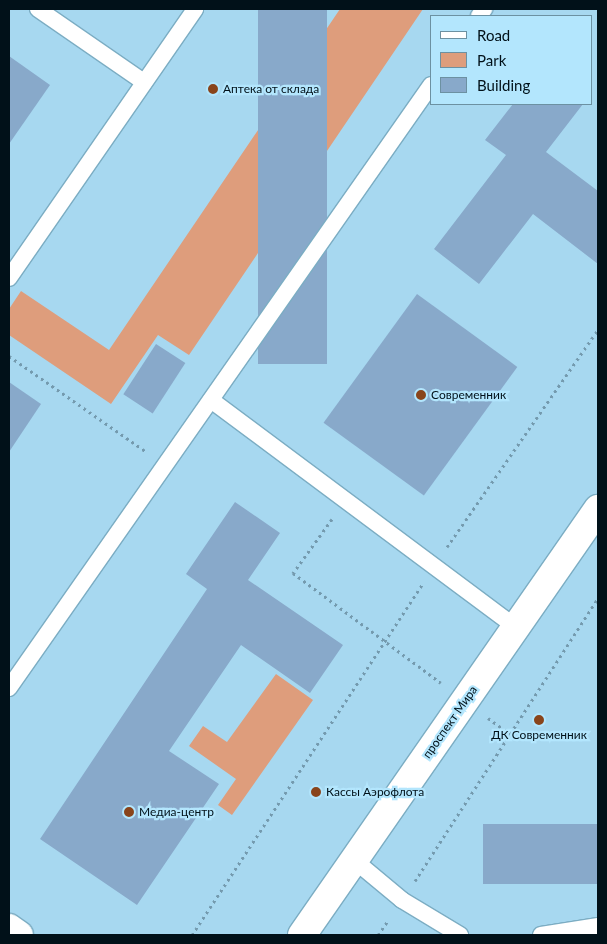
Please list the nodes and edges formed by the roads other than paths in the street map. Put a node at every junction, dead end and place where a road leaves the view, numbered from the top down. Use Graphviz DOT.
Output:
graph roads {
  1 [pos="38,9"];
  2 [pos="195,9"];
  3 [pos="144,82"];
  4 [pos="430,86"];
  5 [pos="9,278"];
  6 [pos="211,400"];
  7 [pos="598,509"];
  8 [pos="516,627"];
  9 [pos="9,688"];
  10 [pos="354,860"];
  11 [pos="598,926"];
  12 [pos="9,928"];
  13 [pos="19,935"];
  14 [pos="302,935"];
  15 [pos="460,935"];
  16 [pos="541,935"];
  1 -- 3 [label="lane"];
  2 -- 3 [label="lane"];
  3 -- 5 [label="lane"];
  4 -- 6 [label="lane"];
  6 -- 8 [label="lane"];
  6 -- 9 [label="lane"];
  7 -- 8 [label="main road, проспект Мира"];
  8 -- 10 [label="main road, проспект Мира"];
  10 -- 14 [label="main road, проспект Мира"];
  10 -- 15 [label="lane"];
  11 -- 16 [label="lane"];
  12 -- 13 [label="main road"];
}
